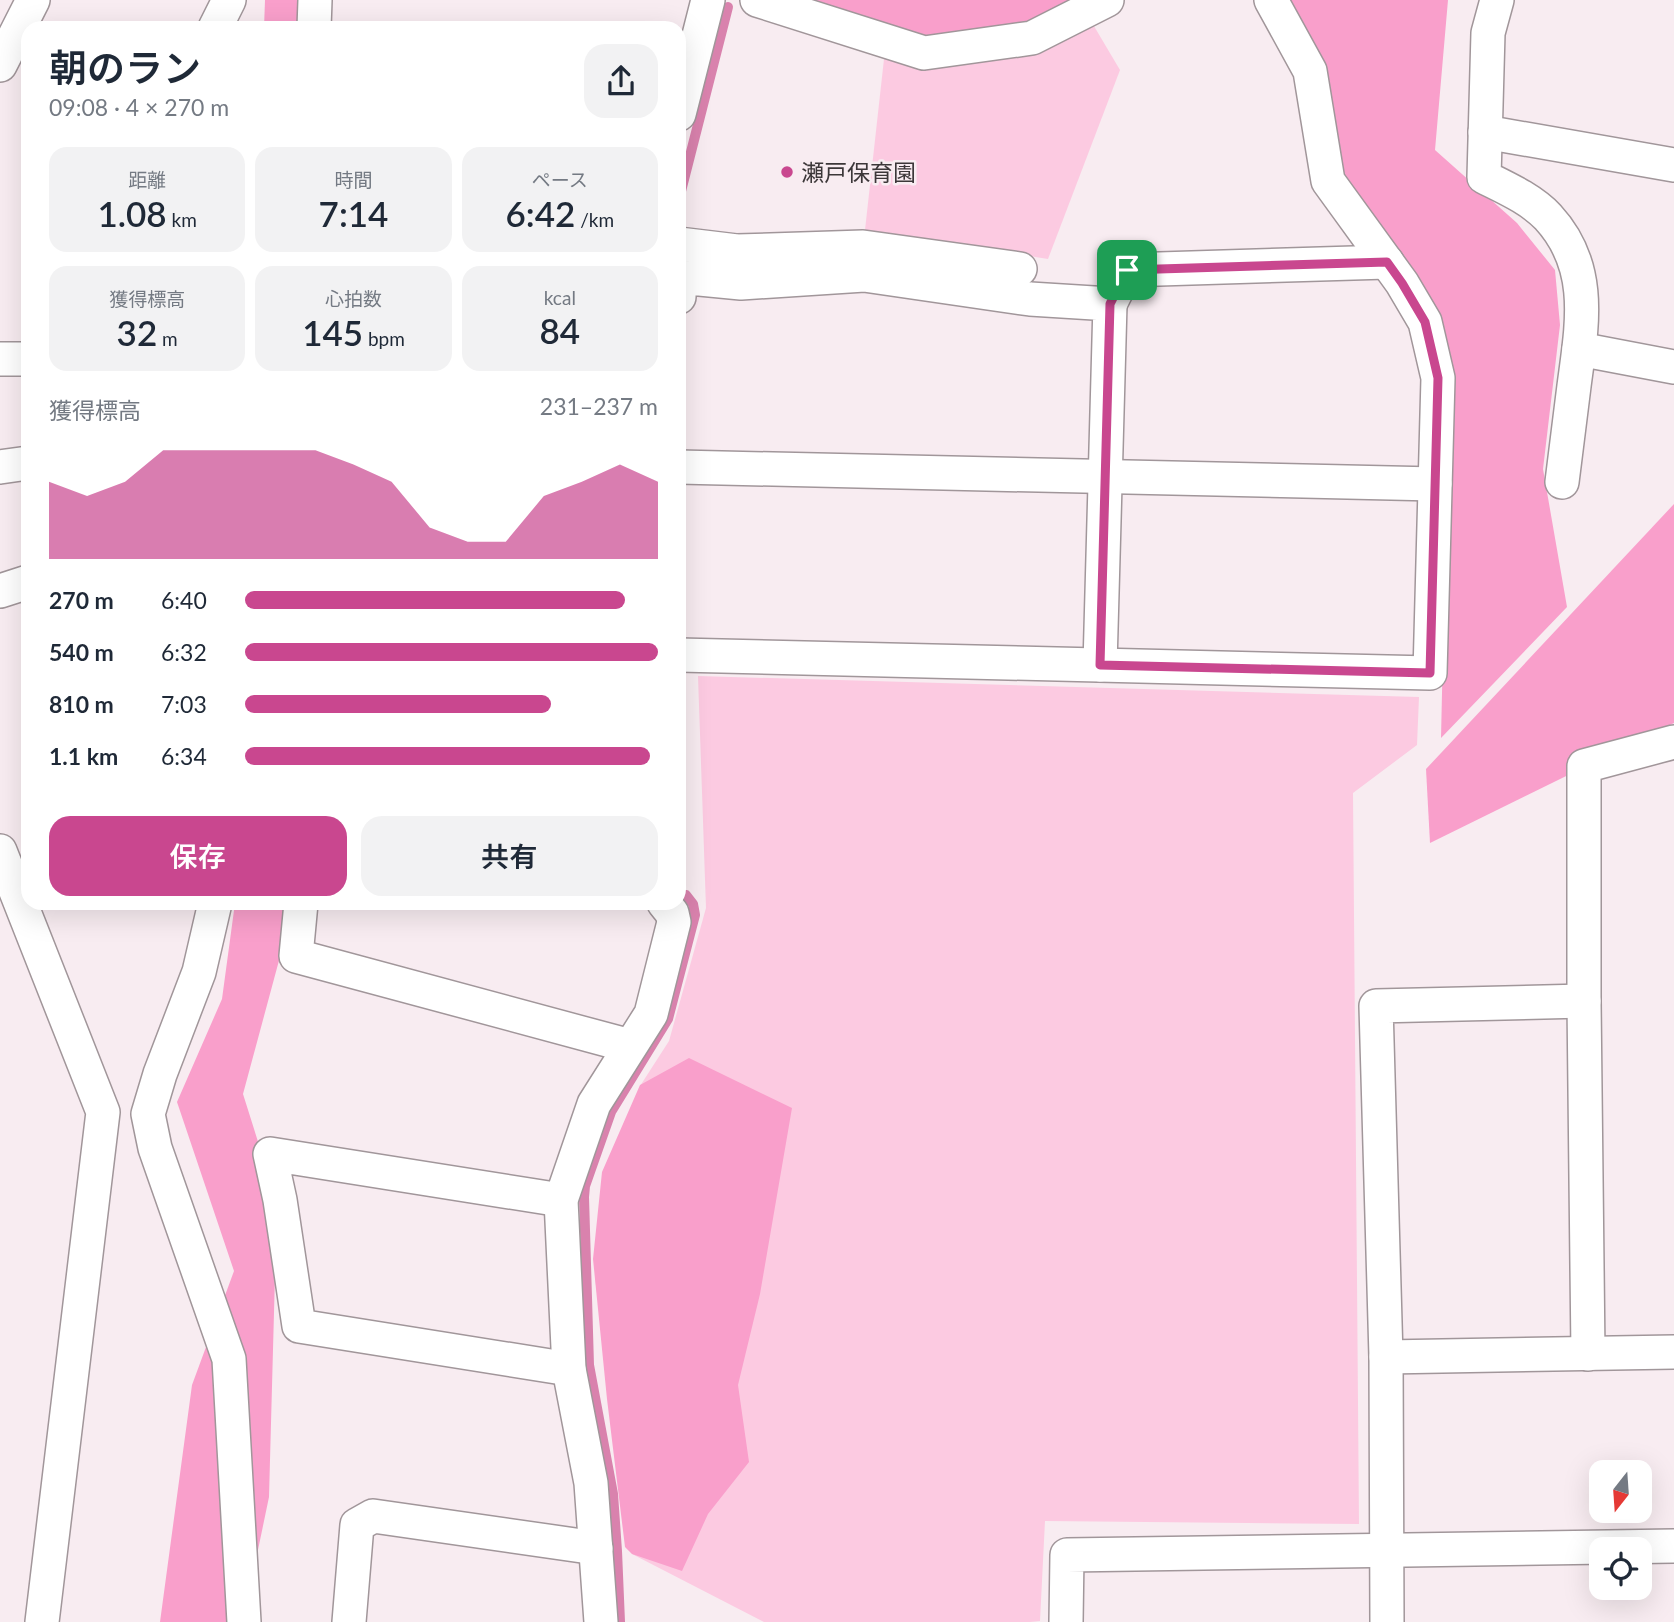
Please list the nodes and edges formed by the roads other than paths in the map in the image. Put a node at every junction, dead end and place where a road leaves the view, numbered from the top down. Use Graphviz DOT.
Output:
graph roads {
  1 [pos="33,0"];
  2 [pos="229,0"];
  3 [pos="315,0"];
  4 [pos="708,0"];
  5 [pos="757,0"];
  6 [pos="1107,0"];
  7 [pos="1271,0"];
  8 [pos="1497,0"];
  9 [pos="22,21"];
  10 [pos="218,21"];
  11 [pos="314,21"];
  12 [pos="21,24"];
  13 [pos="0,65"];
  14 [pos="686,86"];
  15 [pos="1485,132"];
  16 [pos="1674,165"];
  17 [pos="686,245"];
  18 [pos="1387,262"];
  19 [pos="1020,269"];
  20 [pos="686,278"];
  21 [pos="1110,304"];
  22 [pos="1579,349"];
  23 [pos="0,359"];
  24 [pos="21,359"];
  25 [pos="1674,367"];
  26 [pos="21,464"];
  27 [pos="0,467"];
  28 [pos="686,467"];
  29 [pos="1105,477"];
  30 [pos="1562,482"];
  31 [pos="1435,484"];
  32 [pos="21,584"];
  33 [pos="0,591"];
  34 [pos="686,655"];
  35 [pos="1100,665"];
  36 [pos="1674,742"];
  37 [pos="0,851"];
  38 [pos="21,904"];
  39 [pos="23,910"];
  40 [pos="213,910"];
  41 [pos="301,910"];
  42 [pos="670,910"];
  43 [pos="1584,1001"];
  44 [pos="630,1046"];
  45 [pos="103,1112"];
  46 [pos="148,1114"];
  47 [pos="561,1200"];
  48 [pos="1674,1352"];
  49 [pos="1588,1354"];
  50 [pos="1386,1357"];
  51 [pos="569,1369"];
  52 [pos="1674,1546"];
  53 [pos="596,1548"];
  54 [pos="1387,1550"];
  55 [pos="42,1622"];
  56 [pos="244,1622"];
  57 [pos="349,1622"];
  58 [pos="601,1622"];
  59 [pos="1066,1622"];
  60 [pos="1387,1622"];
  1 -- 9 [label="street"];
  2 -- 10 [label="street"];
  3 -- 11 [label="street"];
  4 -- 14 [label="street"];
  5 -- 6 [label="street"];
  7 -- 18 [label="street"];
  8 -- 15 [label="street"];
  12 -- 13 [label="street"];
  15 -- 16 [label="street"];
  15 -- 22 [label="street"];
  17 -- 19 [label="street"];
  18 -- 21 [label="street"];
  18 -- 31 [label="street"];
  20 -- 21 [label="street"];
  21 -- 29 [label="street"];
  22 -- 25 [label="street"];
  22 -- 30 [label="street"];
  23 -- 24 [label="street"];
  26 -- 27 [label="street"];
  28 -- 29 [label="street"];
  29 -- 31 [label="street"];
  29 -- 35 [label="street"];
  31 -- 35 [label="street"];
  32 -- 33 [label="street"];
  34 -- 35 [label="street"];
  36 -- 43 [label="street"];
  37 -- 38 [label="street"];
  39 -- 45 [label="street"];
  40 -- 46 [label="street"];
  41 -- 44 [label="street"];
  42 -- 44 [label="street"];
  43 -- 49 [label="street"];
  43 -- 50 [label="street"];
  44 -- 47 [label="street"];
  45 -- 46 [label="street"];
  45 -- 55 [label="street"];
  46 -- 56 [label="street"];
  47 -- 51 [label="street"];
  47 -- 51 [label="street"];
  48 -- 49 [label="street"];
  49 -- 50 [label="street"];
  50 -- 54 [label="street"];
  51 -- 53 [label="street"];
  52 -- 54 [label="street"];
  53 -- 57 [label="street"];
  53 -- 58 [label="street"];
  54 -- 59 [label="street"];
  54 -- 60 [label="street"];
}
